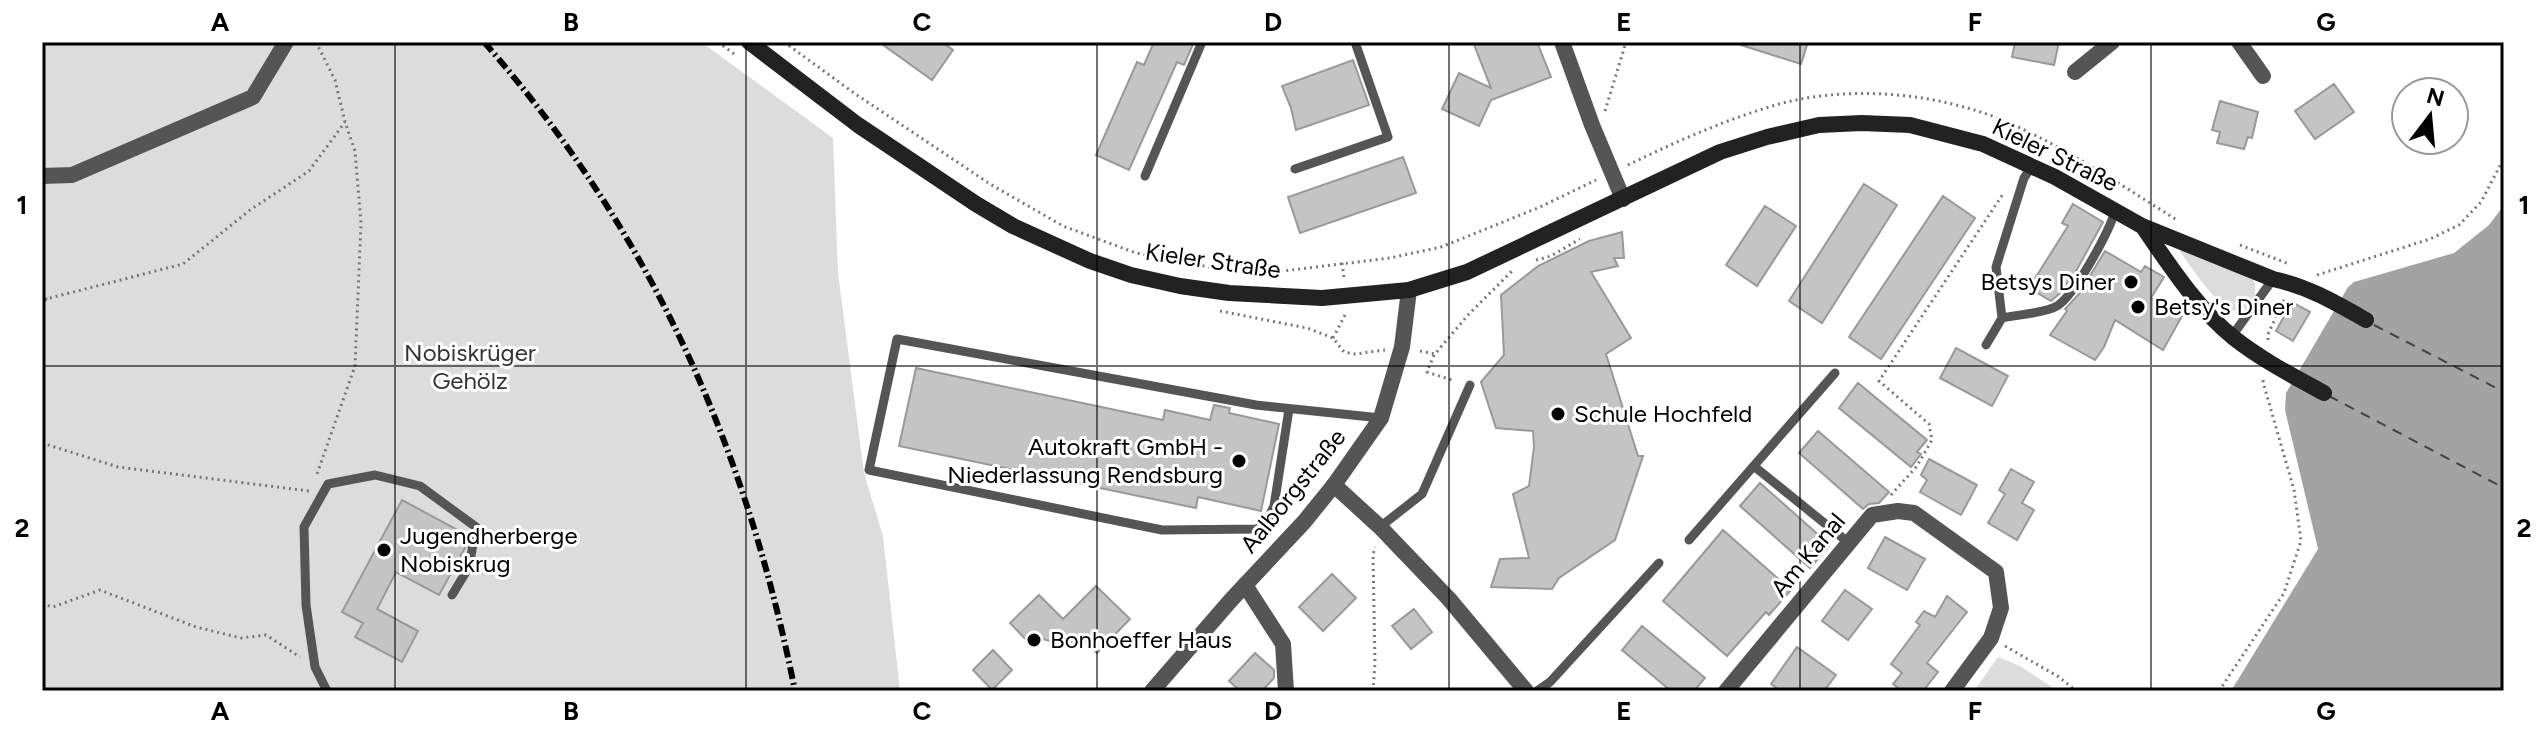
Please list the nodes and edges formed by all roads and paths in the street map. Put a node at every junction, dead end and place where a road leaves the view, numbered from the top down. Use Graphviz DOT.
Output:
graph roads {
  1 [pos="286,42"];
  2 [pos="316,42"];
  3 [pos="718,42"];
  4 [pos="749,42"];
  5 [pos="784,42"];
  6 [pos="1202,42"];
  7 [pos="1355,42"];
  8 [pos="1562,42"];
  9 [pos="1626,42"];
  10 [pos="2112,42"];
  11 [pos="2239,42"];
  12 [pos="740,58"];
  13 [pos="2075,72"];
  14 [pos="2263,76"];
  15 [pos="345,122"];
  16 [pos="1592,125"];
  17 [pos="2504,158"];
  18 [pos="2028,164"];
  19 [pos="1295,169"];
  20 [pos="1612,172"];
  21 [pos="42,176"];
  22 [pos="1145,176"];
  23 [pos="1623,199"];
  24 [pos="2115,211"];
  25 [pos="2186,225"];
  26 [pos="2142,226"];
  27 [pos="2230,241"];
  28 [pos="2273,279"];
  29 [pos="2292,283"];
  30 [pos="1409,290"];
  31 [pos="42,293"];
  32 [pos="1346,297"];
  33 [pos="44,299"];
  34 [pos="42,306"];
  35 [pos="2002,318"];
  36 [pos="2366,320"];
  37 [pos="2232,336"];
  38 [pos="1333,338"];
  39 [pos="1986,345"];
  40 [pos="1435,354"];
  41 [pos="2275,367"];
  42 [pos="1835,373"];
  43 [pos="1470,385"];
  44 [pos="2324,393"];
  45 [pos="2267,398"];
  46 [pos="1289,409"];
  47 [pos="1381,418"];
  48 [pos="42,443"];
  49 [pos="1755,467"];
  50 [pos="315,477"];
  51 [pos="1334,485"];
  52 [pos="306,502"];
  53 [pos="1872,515"];
  54 [pos="1380,527"];
  55 [pos="1689,540"];
  56 [pos="1849,543"];
  57 [pos="1659,563"];
  58 [pos="1245,585"];
  59 [pos="452,595"];
  60 [pos="42,604"];
  61 [pos="1991,638"];
  62 [pos="315,667"];
  63 [pos="1526,690"];
  64 [pos="327,691"];
  65 [pos="1152,691"];
  66 [pos="1286,691"];
  67 [pos="1373,691"];
  68 [pos="1726,691"];
  69 [pos="1952,691"];
  70 [pos="2076,691"];
  71 [pos="2219,691"];
  1 -- 21 [label="street"];
  2 -- 15 [label="path"];
  3 -- 12 [label="path"];
  4 -- 32 [label="main road, Kieler Straße"];
  5 -- 20 [label="path"];
  6 -- 22 [label="lane"];
  7 -- 19 [label="lane"];
  8 -- 16 [label="street"];
  9 -- 16 [label="path"];
  10 -- 13 [label="street"];
  11 -- 14 [label="street"];
  15 -- 33 [label="path"];
  15 -- 50 [label="path"];
  16 -- 20 [label="street"];
  17 -- 29 [label="path"];
  18 -- 23 [label="main road, Kieler Straße"];
  18 -- 24 [label="main road, Kieler Straße"];
  18 -- 35 [label="lane"];
  18 -- 53 [label="path"];
  20 -- 23 [label="street"];
  20 -- 25 [label="path"];
  23 -- 30 [label="main road, Kieler Straße"];
  24 -- 26 [label="main road, Kieler Straße"];
  24 -- 35 [label="lane"];
  26 -- 28 [label="main road, Kieler Straße"];
  26 -- 37 [label="main road, Kieler Straße"];
  27 -- 29 [label="path"];
  28 -- 29 [label="main road, Kieler Straße"];
  28 -- 37 [label="lane"];
  29 -- 36 [label="main road, Kieler Straße"];
  29 -- 41 [label="path"];
  30 -- 32 [label="main road, Kieler Straße"];
  30 -- 47 [label="street, Aalborgstraße"];
  31 -- 33 [label="path"];
  32 -- 38 [label="path"];
  33 -- 34 [label="path"];
  35 -- 39 [label="lane"];
  37 -- 41 [label="main road, Kieler Straße"];
  40 -- 43 [label="path"];
  41 -- 44 [label="main road, Kieler Straße"];
  42 -- 49 [label="lane"];
  43 -- 54 [label="lane"];
  45 -- 71 [label="path"];
  46 -- 46 [label="lane"];
  46 -- 47 [label="lane"];
  47 -- 51 [label="street, Aalborgstraße"];
  48 -- 52 [label="path"];
  49 -- 55 [label="lane"];
  49 -- 56 [label="lane"];
  51 -- 54 [label="street"];
  51 -- 58 [label="street, Aalborgstraße"];
  53 -- 56 [label="street, Am Kanal"];
  53 -- 61 [label="street, Am Kanal"];
  54 -- 63 [label="street"];
  54 -- 67 [label="path"];
  56 -- 68 [label="street, Am Kanal"];
  57 -- 63 [label="lane"];
  58 -- 65 [label="street, Aalborgstraße"];
  58 -- 66 [label="street"];
  59 -- 62 [label="lane"];
  60 -- 62 [label="path"];
  61 -- 69 [label="street, Am Kanal"];
  61 -- 70 [label="path"];
  62 -- 64 [label="lane"];
}
